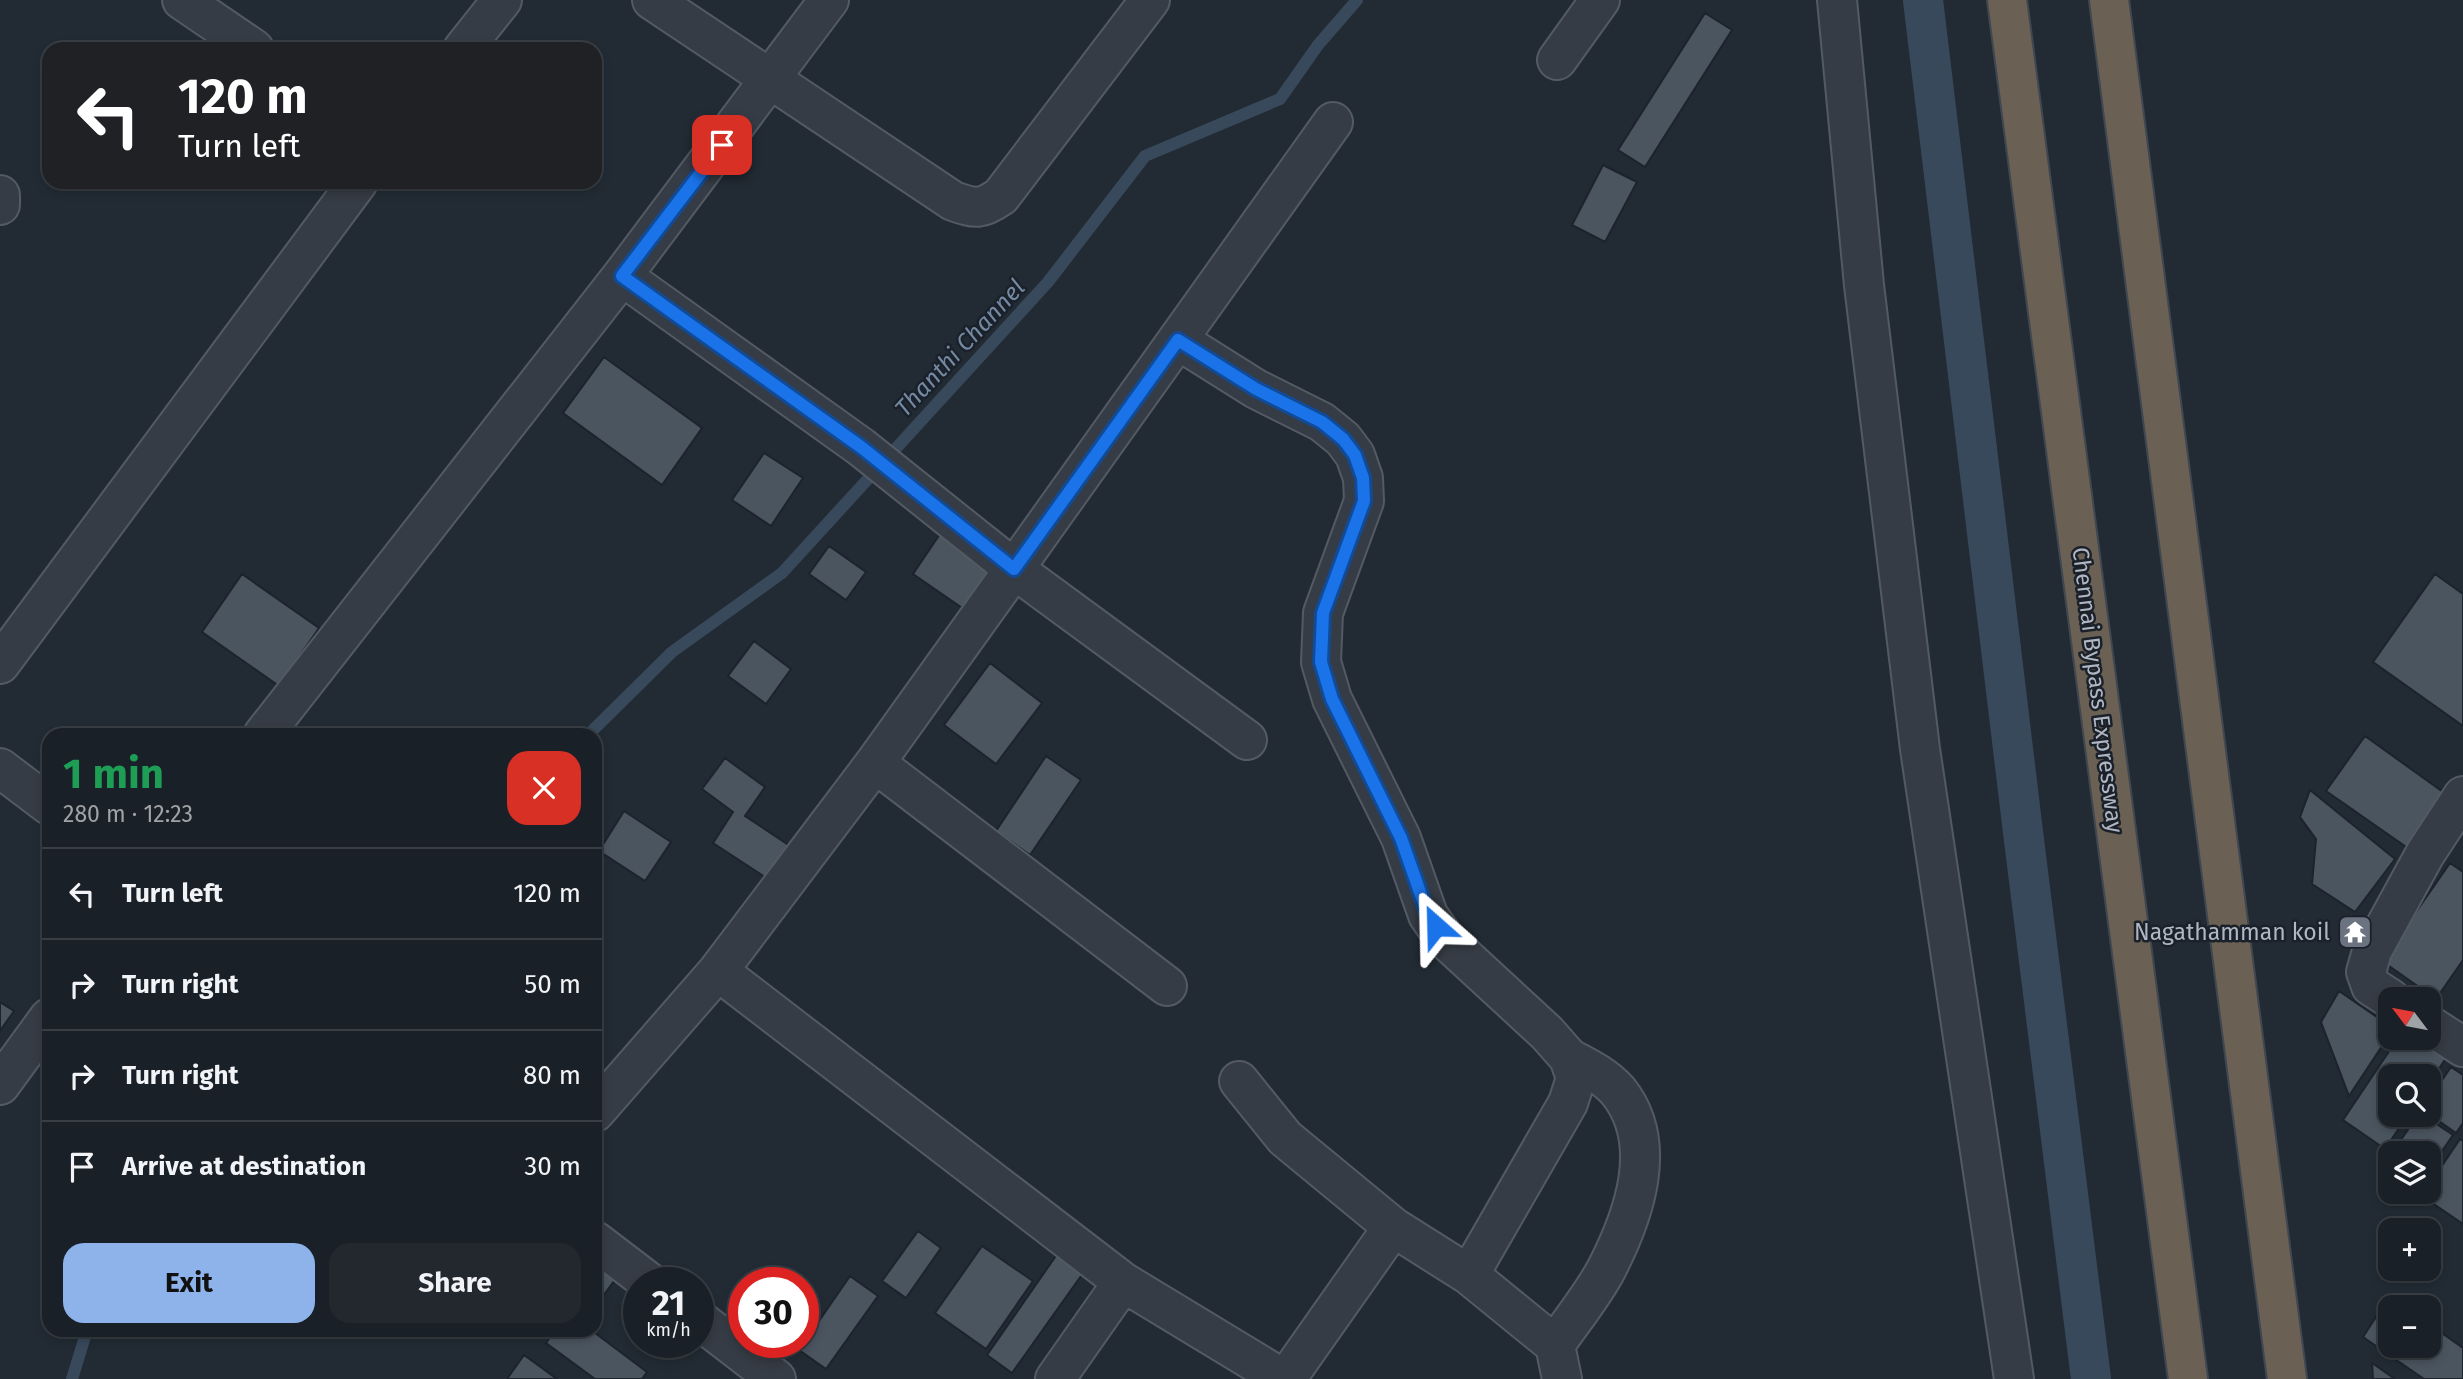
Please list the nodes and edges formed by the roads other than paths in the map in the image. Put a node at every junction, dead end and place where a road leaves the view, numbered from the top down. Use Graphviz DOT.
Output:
graph roads {
  1 [pos="182,0"];
  2 [pos="502,0"];
  3 [pos="652,0"];
  4 [pos="829,0"];
  5 [pos="1150,0"];
  6 [pos="1600,0"];
  7 [pos="1837,0"];
  8 [pos="2007,0"];
  9 [pos="2109,0"];
  10 [pos="244,42"];
  11 [pos="469,42"];
  12 [pos="1557,60"];
  13 [pos="772,79"];
  14 [pos="1333,122"];
  15 [pos="353,189"];
  16 [pos="0,195"];
  17 [pos="0,205"];
  18 [pos="622,276"];
  19 [pos="1178,340"];
  20 [pos="1014,569"];
  21 [pos="0,664"];
  22 [pos="268,728"];
  23 [pos="1247,740"];
  24 [pos="874,763"];
  25 [pos="0,768"];
  26 [pos="2463,796"];
  27 [pos="42,800"];
  28 [pos="718,971"];
  29 [pos="1167,986"];
  30 [pos="2378,991"];
  31 [pos="42,1028"];
  32 [pos="2441,1033"];
  33 [pos="2463,1047"];
  34 [pos="1569,1058"];
  35 [pos="1239,1081"];
  36 [pos="0,1085"];
  37 [pos="602,1104"];
  38 [pos="1393,1227"];
  39 [pos="602,1246"];
  40 [pos="629,1267"];
  41 [pos="1469,1275"];
  42 [pos="1123,1282"];
  43 [pos="714,1332"];
  44 [pos="1559,1362"];
  45 [pos="776,1379"];
  46 [pos="1055,1379"];
  47 [pos="1284,1379"];
  48 [pos="2014,1379"];
  49 [pos="2188,1379"];
  50 [pos="2287,1379"];
  1 -- 10 [label="street"];
  2 -- 11 [label="street"];
  3 -- 13 [label="street"];
  4 -- 13 [label="street"];
  5 -- 13 [label="street"];
  6 -- 12 [label="street"];
  7 -- 48 [label="street"];
  8 -- 49 [label="highway, Chennai Bypass Expressway"];
  9 -- 50 [label="highway"];
  13 -- 18 [label="street"];
  14 -- 19 [label="street"];
  15 -- 21 [label="street"];
  16 -- 17 [label="street"];
  18 -- 20 [label="street"];
  18 -- 22 [label="street"];
  19 -- 20 [label="street"];
  19 -- 34 [label="street"];
  20 -- 23 [label="street"];
  20 -- 24 [label="street"];
  24 -- 28 [label="street"];
  24 -- 29 [label="street"];
  25 -- 27 [label="street"];
  26 -- 30 [label="street"];
  28 -- 37 [label="street"];
  28 -- 42 [label="street"];
  31 -- 36 [label="street"];
  32 -- 33 [label="street"];
  34 -- 41 [label="street"];
  34 -- 44 [label="street"];
  35 -- 38 [label="street"];
  38 -- 41 [label="street"];
  38 -- 47 [label="street"];
  39 -- 40 [label="street"];
  41 -- 44 [label="street"];
  42 -- 46 [label="street"];
  42 -- 47 [label="street"];
  43 -- 45 [label="street"];
}
